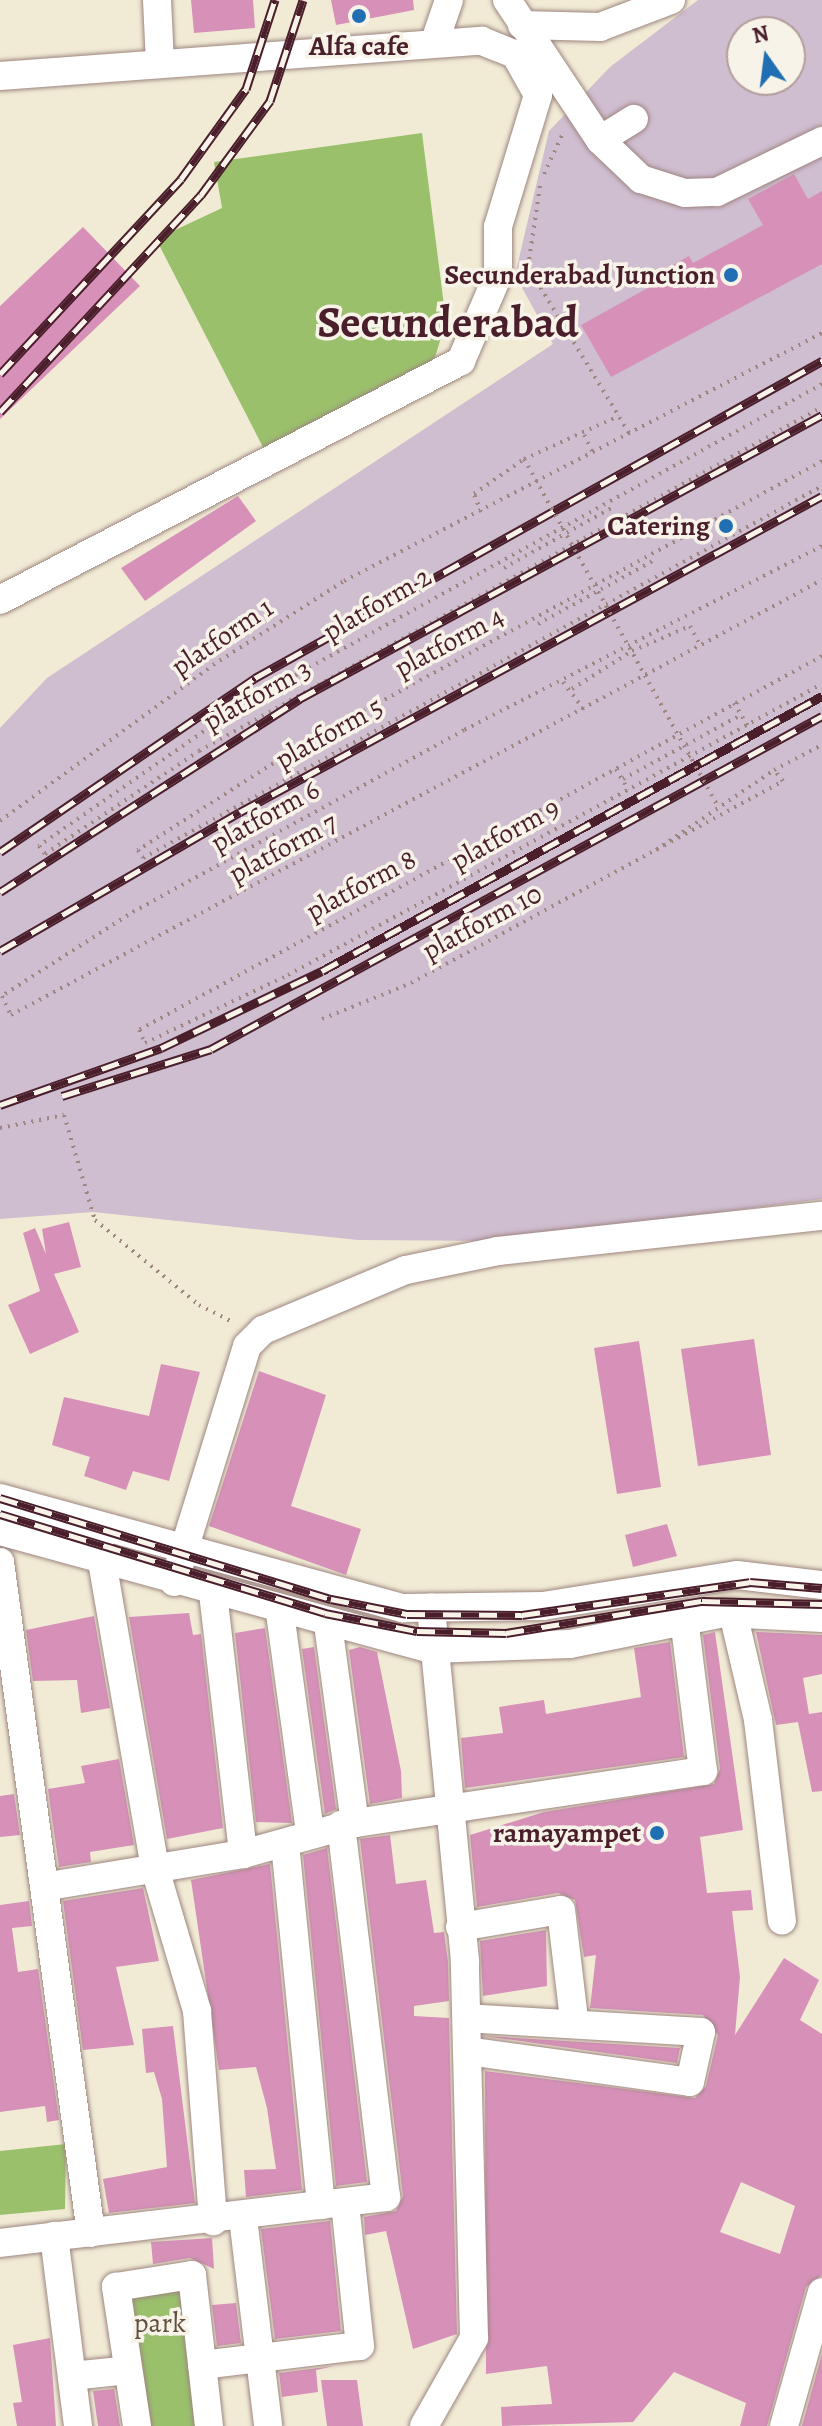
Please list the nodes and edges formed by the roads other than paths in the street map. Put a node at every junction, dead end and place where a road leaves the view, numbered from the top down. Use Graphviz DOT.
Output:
graph roads {
  1 [pos="157,0"];
  2 [pos="449,0"];
  3 [pos="507,0"];
  4 [pos="671,0"];
  5 [pos="522,25"];
  6 [pos="435,41"];
  7 [pos="160,63"];
  8 [pos="0,76"];
  9 [pos="634,119"];
  10 [pos="600,140"];
  11 [pos="822,141"];
  12 [pos="0,600"];
  13 [pos="822,1216"];
  14 [pos="0,1498"];
  15 [pos="100,1527"];
  16 [pos="0,1531"];
  17 [pos="180,1550"];
  18 [pos="98,1560"];
  19 [pos="0,1562"];
  20 [pos="718,1578"];
  21 [pos="174,1582"];
  22 [pos="822,1585"];
  23 [pos="213,1593"];
  24 [pos="431,1608"];
  25 [pos="280,1613"];
  26 [pos="729,1613"];
  27 [pos="684,1618"];
  28 [pos="822,1618"];
  29 [pos="328,1624"];
  30 [pos="431,1649"];
  31 [pos="446,1807"];
  32 [pos="348,1824"];
  33 [pos="297,1838"];
  34 [pos="243,1854"];
  35 [pos="155,1869"];
  36 [pos="49,1886"];
  37 [pos="782,1921"];
  38 [pos="460,1927"];
  39 [pos="468,2018"];
  40 [pos="574,2019"];
  41 [pos="467,2051"];
  42 [pos="333,2204"];
  43 [pos="243,2218"];
  44 [pos="213,2221"];
  45 [pos="91,2233"];
  46 [pos="54,2236"];
  47 [pos="0,2243"];
  48 [pos="822,2292"];
  49 [pos="259,2358"];
  50 [pos="202,2365"];
  51 [pos="128,2370"];
  52 [pos="72,2376"];
  53 [pos="78,2426"];
  54 [pos="137,2426"];
  55 [pos="209,2426"];
  56 [pos="268,2426"];
  57 [pos="424,2426"];
  58 [pos="784,2426"];
  1 -- 7 [label="street"];
  2 -- 6 [label="street"];
  3 -- 5 [label="street"];
  4 -- 5 [label="street"];
  5 -- 10 [label="street"];
  6 -- 7 [label="street"];
  6 -- 12 [label="street"];
  7 -- 8 [label="street"];
  9 -- 10 [label="street"];
  10 -- 11 [label="street"];
  13 -- 17 [label="street"];
  14 -- 15 [label="street"];
  15 -- 17 [label="street"];
  15 -- 18 [label="street"];
  16 -- 18 [label="street"];
  17 -- 21 [label="street"];
  17 -- 24 [label="street"];
  18 -- 21 [label="street"];
  18 -- 35 [label="street"];
  19 -- 36 [label="street"];
  20 -- 22 [label="street"];
  20 -- 24 [label="street"];
  20 -- 26 [label="street"];
  21 -- 23 [label="street"];
  23 -- 25 [label="street"];
  23 -- 34 [label="street"];
  24 -- 30 [label="street"];
  25 -- 29 [label="street"];
  25 -- 33 [label="street"];
  26 -- 27 [label="street"];
  26 -- 28 [label="street"];
  26 -- 37 [label="street"];
  27 -- 30 [label="street"];
  27 -- 31 [label="street"];
  29 -- 30 [label="street"];
  29 -- 32 [label="street"];
  30 -- 31 [label="street"];
  31 -- 32 [label="street"];
  31 -- 38 [label="street"];
  32 -- 33 [label="street"];
  32 -- 42 [label="street"];
  33 -- 34 [label="street"];
  33 -- 42 [label="street"];
  34 -- 35 [label="street"];
  35 -- 36 [label="street"];
  35 -- 44 [label="street"];
  36 -- 45 [label="street"];
  38 -- 39 [label="street"];
  38 -- 40 [label="street"];
  39 -- 40 [label="street"];
  39 -- 41 [label="street"];
  40 -- 41 [label="street"];
  41 -- 57 [label="street"];
  42 -- 43 [label="street"];
  42 -- 49 [label="street"];
  43 -- 44 [label="street"];
  43 -- 49 [label="street"];
  44 -- 45 [label="street"];
  45 -- 46 [label="street"];
  46 -- 47 [label="street"];
  46 -- 52 [label="street"];
  48 -- 58 [label="street"];
  49 -- 50 [label="street"];
  49 -- 56 [label="street"];
  50 -- 51 [label="street"];
  50 -- 55 [label="street"];
  51 -- 52 [label="street"];
  51 -- 54 [label="street"];
  52 -- 53 [label="street"];
}
